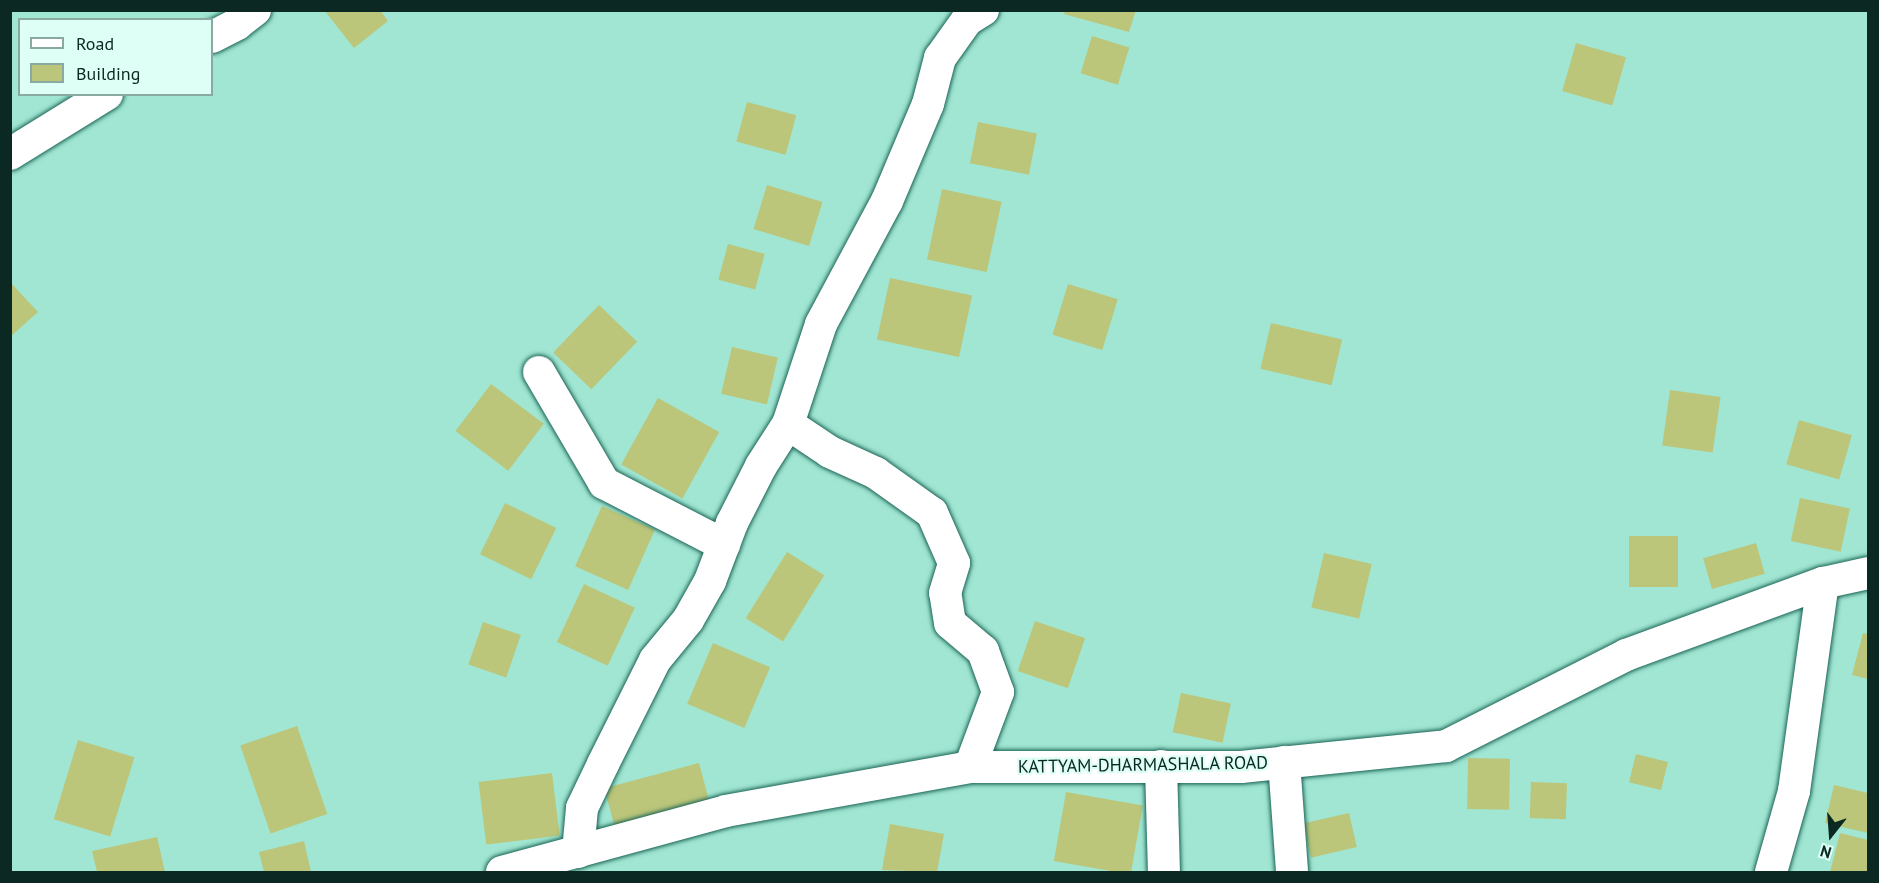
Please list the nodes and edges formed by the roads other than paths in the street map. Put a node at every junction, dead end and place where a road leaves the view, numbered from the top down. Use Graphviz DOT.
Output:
graph roads {
  1 [pos="255,10"];
  2 [pos="983,10"];
  3 [pos="213,36"];
  4 [pos="104,96"];
  5 [pos="10,154"];
  6 [pos="539,372"];
  7 [pos="788,424"];
  8 [pos="724,545"];
  9 [pos="1869,573"];
  10 [pos="1823,583"];
  11 [pos="1284,762"];
  12 [pos="1161,766"];
  13 [pos="970,767"];
  14 [pos="578,852"];
  15 [pos="535,868"];
  16 [pos="502,873"];
  17 [pos="1164,873"];
  18 [pos="1292,873"];
  19 [pos="1771,873"];
  1 -- 3 [label="street"];
  2 -- 7 [label="street"];
  4 -- 5 [label="street"];
  6 -- 8 [label="street"];
  7 -- 8 [label="street"];
  7 -- 13 [label="street"];
  8 -- 14 [label="street"];
  9 -- 10 [label="street, KATTYAM-DHARMASHALA ROAD"];
  10 -- 11 [label="street, KATTYAM-DHARMASHALA ROAD"];
  10 -- 19 [label="street"];
  11 -- 12 [label="street, KATTYAM-DHARMASHALA ROAD"];
  11 -- 18 [label="street"];
  12 -- 13 [label="street, KATTYAM-DHARMASHALA ROAD"];
  12 -- 17 [label="street"];
  13 -- 14 [label="street, KATTYAM-DHARMASHALA ROAD"];
  14 -- 15 [label="street, KATTYAM-DHARMASHALA ROAD"];
  15 -- 16 [label="street, KATTYAM-DHARMASHALA ROAD"];
}
